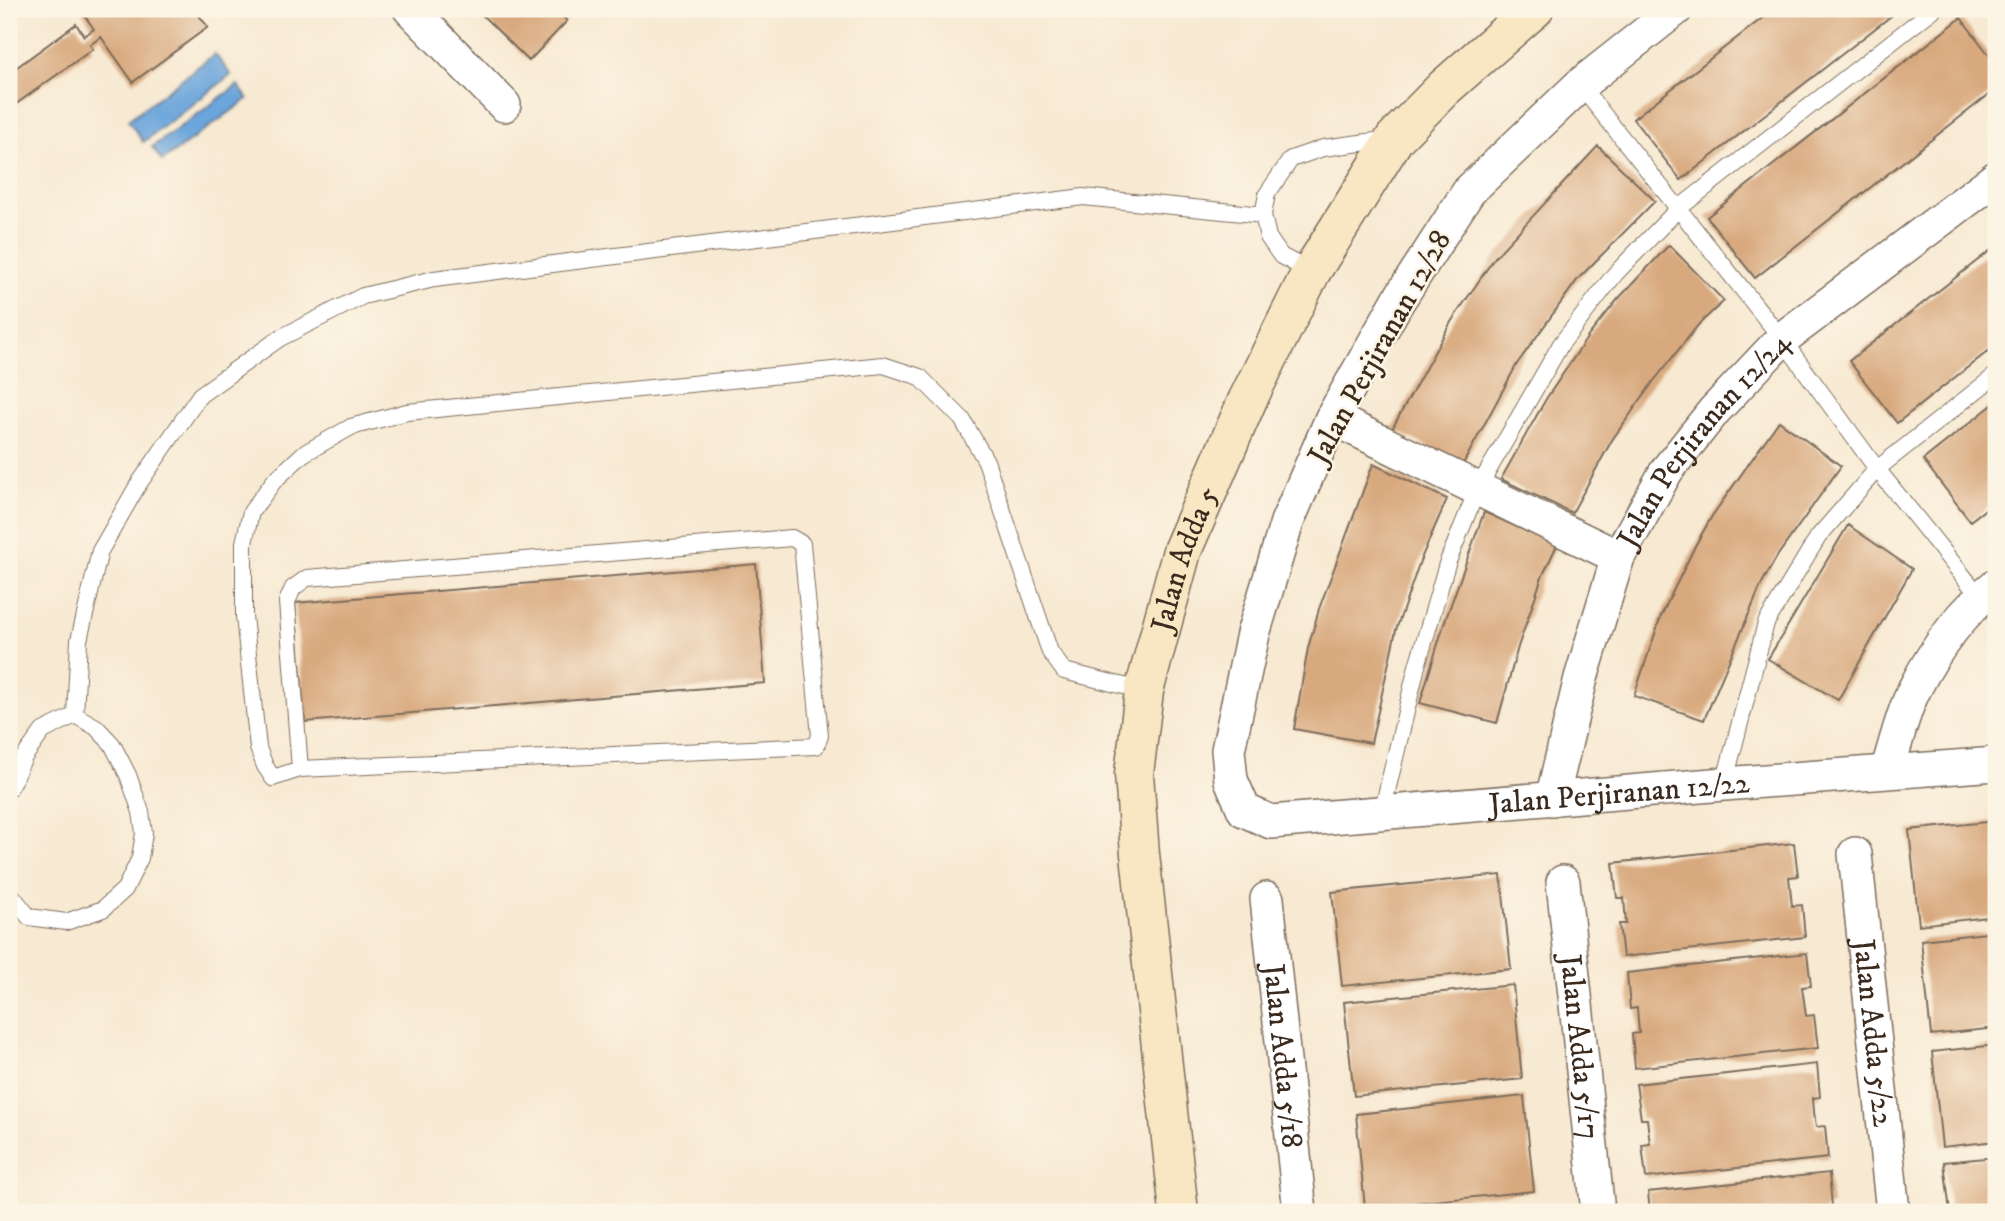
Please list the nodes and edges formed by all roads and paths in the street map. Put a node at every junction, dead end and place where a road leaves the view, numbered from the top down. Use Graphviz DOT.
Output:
graph roads {
  1 [pos="410,9"];
  2 [pos="1534,9"];
  3 [pos="1676,9"];
  4 [pos="1934,9"];
  5 [pos="1580,85"];
  6 [pos="504,105"];
  7 [pos="1395,138"];
  8 [pos="1996,178"];
  9 [pos="1678,209"];
  10 [pos="1263,215"];
  11 [pos="1311,272"];
  12 [pos="1782,338"];
  13 [pos="1996,375"];
  14 [pos="1332,418"];
  15 [pos="1877,469"];
  16 [pos="1478,490"];
  17 [pos="1618,557"];
  18 [pos="1988,591"];
  19 [pos="1144,691"];
  20 [pos="75,715"];
  21 [pos="1996,764"];
  22 [pos="300,769"];
  23 [pos="1887,771"];
  24 [pos="1724,784"];
  25 [pos="9,789"];
  26 [pos="1552,799"];
  27 [pos="1244,810"];
  28 [pos="1382,812"];
  29 [pos="1855,854"];
  30 [pos="1563,881"];
  31 [pos="9,892"];
  32 [pos="1267,899"];
  33 [pos="1179,1212"];
  34 [pos="1300,1212"];
  35 [pos="1598,1212"];
  36 [pos="1893,1212"];
  1 -- 6 [label="street"];
  2 -- 7 [label="main road, Jalan Adda 5"];
  3 -- 5 [label="street, Jalan Perjiranan 12/28"];
  4 -- 9 [label="lane"];
  5 -- 9 [label="lane"];
  5 -- 14 [label="street, Jalan Perjiranan 12/28"];
  7 -- 10 [label="lane"];
  7 -- 11 [label="main road, Jalan Adda 5"];
  8 -- 12 [label="street, Jalan Perjiranan 12/24"];
  9 -- 12 [label="lane"];
  9 -- 16 [label="lane"];
  10 -- 11 [label="lane"];
  10 -- 20 [label="lane"];
  11 -- 19 [label="main road, Jalan Adda 5"];
  12 -- 15 [label="lane"];
  12 -- 17 [label="street, Jalan Perjiranan 12/24"];
  13 -- 15 [label="lane"];
  14 -- 16 [label="street"];
  14 -- 27 [label="street, Jalan Perjiranan 12/28"];
  15 -- 18 [label="lane"];
  15 -- 24 [label="lane"];
  16 -- 17 [label="street"];
  16 -- 28 [label="lane"];
  17 -- 26 [label="street, Jalan Perjiranan 12/24"];
  18 -- 23 [label="street"];
  19 -- 22 [label="lane"];
  19 -- 33 [label="main road, Jalan Adda 5"];
  20 -- 25 [label="lane"];
  20 -- 31 [label="lane"];
  21 -- 23 [label="street, Jalan Perjiranan 12/22"];
  22 -- 22 [label="lane"];
  23 -- 24 [label="street, Jalan Perjiranan 12/22"];
  24 -- 26 [label="street, Jalan Perjiranan 12/22"];
  26 -- 28 [label="street, Jalan Perjiranan 12/22"];
  27 -- 28 [label="street, Jalan Perjiranan 12/22"];
  29 -- 36 [label="street, Jalan Adda 5/22"];
  30 -- 35 [label="street, Jalan Adda 5/17"];
  32 -- 34 [label="street, Jalan Adda 5/18"];
}
